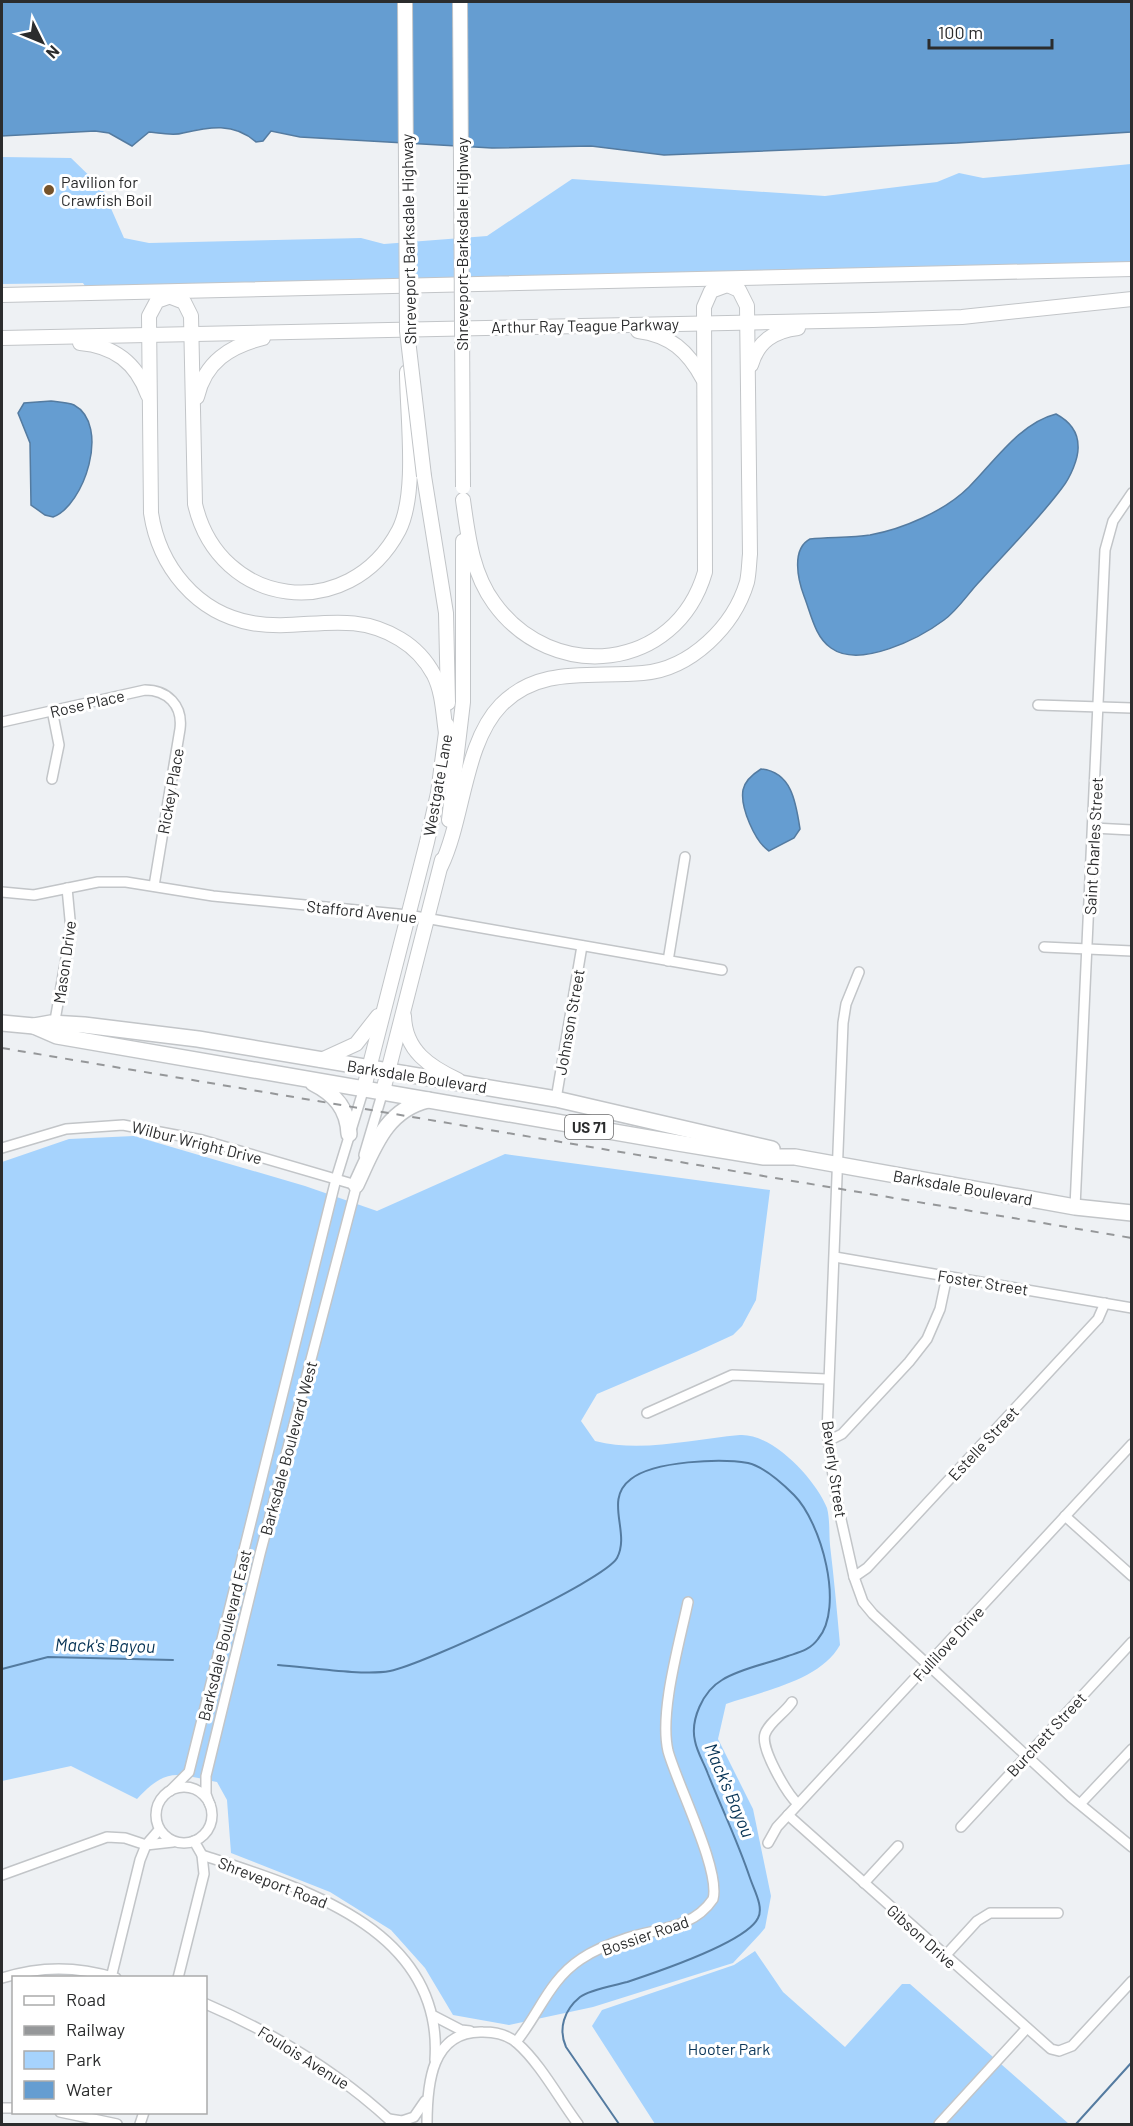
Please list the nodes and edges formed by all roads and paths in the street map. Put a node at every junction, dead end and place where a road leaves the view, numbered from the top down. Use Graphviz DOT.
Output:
graph roads {
  1 [pos="405,2"];
  2 [pos="460,2"];
  3 [pos="1131,269"];
  4 [pos="710,279"];
  5 [pos="749,279"];
  6 [pos="729,284"];
  7 [pos="151,291"];
  8 [pos="190,291"];
  9 [pos="2,295"];
  10 [pos="170,296"];
  11 [pos="1131,299"];
  12 [pos="873,320"];
  13 [pos="747,322"];
  14 [pos="704,323"];
  15 [pos="597,326"];
  16 [pos="407,331"];
  17 [pos="290,332"];
  18 [pos="191,334"];
  19 [pos="149,335"];
  20 [pos="2,338"];
  21 [pos="27,338"];
  22 [pos="748,379"];
  23 [pos="705,383"];
  24 [pos="150,401"];
  25 [pos="195,426"];
  26 [pos="424,476"];
  27 [pos="1131,493"];
  28 [pos="463,494"];
  29 [pos="170,698"];
  30 [pos="1038,705"];
  31 [pos="1099,707"];
  32 [pos="1131,708"];
  33 [pos="52,710"];
  34 [pos="2,722"];
  35 [pos="446,733"];
  36 [pos="52,779"];
  37 [pos="1093,828"];
  38 [pos="1131,830"];
  39 [pos="684,857"];
  40 [pos="441,866"];
  41 [pos="154,886"];
  42 [pos="67,888"];
  43 [pos="2,892"];
  44 [pos="408,915"];
  45 [pos="428,918"];
  46 [pos="582,946"];
  47 [pos="1044,947"];
  48 [pos="1088,949"];
  49 [pos="1131,951"];
  50 [pos="668,961"];
  51 [pos="722,970"];
  52 [pos="859,972"];
  53 [pos="404,1006"];
  54 [pos="382,1009"];
  55 [pos="2,1023"];
  56 [pos="53,1029"];
  57 [pos="198,1039"];
  58 [pos="195,1059"];
  59 [pos="321,1060"];
  60 [pos="368,1068"];
  61 [pos="388,1071"];
  62 [pos="306,1078"];
  63 [pos="468,1084"];
  64 [pos="364,1088"];
  65 [pos="383,1092"];
  66 [pos="432,1099"];
  67 [pos="556,1099"];
  68 [pos="552,1120"];
  69 [pos="349,1134"];
  70 [pos="2,1148"];
  71 [pos="795,1157"];
  72 [pos="839,1166"];
  73 [pos="336,1179"];
  74 [pos="356,1185"];
  75 [pos="1075,1206"];
  76 [pos="1131,1213"];
  77 [pos="835,1257"];
  78 [pos="946,1276"];
  79 [pos="1106,1303"];
  80 [pos="1131,1308"];
  81 [pos="827,1379"];
  82 [pos="646,1413"];
  83 [pos="828,1441"];
  84 [pos="1131,1444"];
  85 [pos="1065,1516"];
  86 [pos="1131,1576"];
  87 [pos="854,1577"];
  88 [pos="688,1602"];
  89 [pos="1131,1642"];
  90 [pos="928,1664"];
  91 [pos="792,1702"];
  92 [pos="1131,1749"];
  93 [pos="1026,1755"];
  94 [pos="170,1791"];
  95 [pos="1081,1803"];
  96 [pos="798,1804"];
  97 [pos="210,1806"];
  98 [pos="788,1815"];
  99 [pos="961,1827"];
  100 [pos="159,1830"];
  101 [pos="194,1841"];
  102 [pos="173,1842"];
  103 [pos="768,1843"];
  104 [pos="146,1845"];
  105 [pos="898,1846"];
  106 [pos="1131,1847"];
  107 [pos="202,1855"];
  108 [pos="2,1875"];
  109 [pos="864,1883"];
  110 [pos="1058,1913"];
  111 [pos="945,1956"];
  112 [pos="108,1976"];
  113 [pos="113,1976"];
  114 [pos="178,1976"];
  115 [pos="2,1978"];
  116 [pos="1131,1981"];
  117 [pos="207,2004"];
  118 [pos="434,2016"];
  119 [pos="1027,2028"];
  120 [pos="474,2031"];
  121 [pos="516,2042"];
  122 [pos="435,2060"];
  123 [pos="428,2093"];
  124 [pos="75,2117"];
  125 [pos="390,2121"];
  126 [pos="117,2124"];
  127 [pos="427,2124"];
  128 [pos="578,2124"];
  129 [pos="939,2124"];
  1 -- 16 [label="main road, Shreveport Barksdale Highway, bridge"];
  2 -- 28 [label="main road, Shreveport-Barksdale Highway, bridge"];
  3 -- 5 [label="main road"];
  4 -- 5 [label="main road"];
  4 -- 6 [label="main road"];
  4 -- 8 [label="main road"];
  5 -- 6 [label="main road"];
  6 -- 13 [label="main road"];
  6 -- 14 [label="main road"];
  7 -- 8 [label="main road"];
  7 -- 9 [label="main road"];
  7 -- 10 [label="main road"];
  8 -- 10 [label="main road"];
  10 -- 18 [label="main road"];
  10 -- 19 [label="main road"];
  11 -- 12 [label="main road, Arthur Ray Teague Parkway"];
  12 -- 13 [label="main road, Arthur Ray Teague Parkway"];
  12 -- 22 [label="main road"];
  13 -- 14 [label="main road, Arthur Ray Teague Parkway"];
  13 -- 22 [label="main road"];
  14 -- 15 [label="main road, Arthur Ray Teague Parkway"];
  14 -- 23 [label="main road"];
  15 -- 17 [label="main road, Arthur Ray Teague Parkway"];
  15 -- 23 [label="main road"];
  16 -- 25 [label="main road, bridge"];
  16 -- 26 [label="main road, Shreveport Barksdale Highway, bridge"];
  17 -- 18 [label="main road, Arthur Ray Teague Parkway"];
  17 -- 25 [label="main road"];
  18 -- 19 [label="main road, Arthur Ray Teague Parkway"];
  18 -- 25 [label="main road"];
  19 -- 21 [label="main road, Arthur Ray Teague Parkway"];
  19 -- 24 [label="main road"];
  20 -- 21 [label="main road, Arthur Ray Teague Parkway"];
  21 -- 24 [label="main road"];
  22 -- 40 [label="main road"];
  23 -- 28 [label="main road"];
  24 -- 35 [label="main road"];
  26 -- 35 [label="main road, Westgate Lane"];
  27 -- 31 [label="street, Saint Charles Street"];
  28 -- 40 [label="main road, Westgate Lane"];
  29 -- 33 [label="street, Rose Place"];
  29 -- 41 [label="street, Rickey Place"];
  30 -- 31 [label="street"];
  31 -- 32 [label="street"];
  31 -- 37 [label="street, Saint Charles Street"];
  33 -- 34 [label="street, Rose Place"];
  33 -- 36 [label="street"];
  35 -- 44 [label="main road, Westgate Lane"];
  37 -- 38 [label="street"];
  37 -- 48 [label="street, Saint Charles Street"];
  39 -- 50 [label="street"];
  40 -- 45 [label="main road, Westgate Lane"];
  41 -- 42 [label="street, Stafford Avenue"];
  41 -- 44 [label="street, Stafford Avenue"];
  42 -- 43 [label="street, Stafford Avenue"];
  42 -- 56 [label="street, Mason Drive"];
  44 -- 45 [label="street, Stafford Avenue"];
  44 -- 54 [label="main road, Westgate Lane"];
  45 -- 46 [label="street, Stafford Avenue"];
  45 -- 53 [label="main road, Westgate Lane"];
  46 -- 50 [label="street, Stafford Avenue"];
  46 -- 67 [label="street, Johnson Street"];
  47 -- 48 [label="street"];
  48 -- 49 [label="street"];
  48 -- 75 [label="street, Saint Charles Street"];
  50 -- 51 [label="street, Stafford Avenue"];
  52 -- 72 [label="street, Beverly Street"];
  53 -- 61 [label="main road, Westgate Lane"];
  53 -- 63 [label="main road"];
  54 -- 59 [label="main road"];
  54 -- 60 [label="main road, Westgate Lane"];
  55 -- 56 [label="main road, Barksdale Boulevard / US 71"];
  56 -- 57 [label="main road, Barksdale Boulevard / US 71"];
  56 -- 58 [label="main road, Barksdale Boulevard / US 71"];
  57 -- 58 [label="main road"];
  57 -- 59 [label="main road, Barksdale Boulevard / US 71"];
  58 -- 62 [label="main road, Barksdale Boulevard / US 71"];
  59 -- 60 [label="main road, Barksdale Boulevard / US 71"];
  60 -- 61 [label="main road, Barksdale Boulevard / US 71"];
  60 -- 64 [label="main road, Westgate Lane"];
  61 -- 63 [label="main road, Barksdale Boulevard / US 71"];
  61 -- 65 [label="main road, Westgate Lane"];
  62 -- 64 [label="main road, Barksdale Boulevard / US 71"];
  62 -- 69 [label="main road"];
  63 -- 67 [label="main road, Barksdale Boulevard / US 71"];
  64 -- 65 [label="main road, Barksdale Boulevard / US 71"];
  64 -- 69 [label="street, Barksdale Boulevard East"];
  65 -- 66 [label="main road, Barksdale Boulevard / US 71"];
  65 -- 74 [label="street, Barksdale Boulevard West"];
  66 -- 68 [label="main road, Barksdale Boulevard / US 71"];
  66 -- 74 [label="main road"];
  67 -- 68 [label="main road"];
  67 -- 71 [label="main road, Barksdale Boulevard / US 71"];
  68 -- 71 [label="main road, Barksdale Boulevard / US 71"];
  69 -- 73 [label="street, Barksdale Boulevard East"];
  70 -- 73 [label="street, Wilbur Wright Drive"];
  71 -- 72 [label="main road, Barksdale Boulevard / US 71"];
  72 -- 75 [label="main road, Barksdale Boulevard / US 71"];
  72 -- 77 [label="street, Beverly Street"];
  73 -- 74 [label="street, Wilbur Wright Drive"];
  73 -- 94 [label="street, Barksdale Boulevard East"];
  74 -- 97 [label="street, Barksdale Boulevard West"];
  75 -- 76 [label="main road, Barksdale Boulevard / US 71"];
  77 -- 78 [label="street, Foster Street"];
  77 -- 81 [label="street, Beverly Street"];
  78 -- 79 [label="street, Foster Street"];
  78 -- 83 [label="street"];
  79 -- 80 [label="street, Foster Street"];
  79 -- 87 [label="street, Estelle Street"];
  81 -- 82 [label="street"];
  81 -- 83 [label="street, Beverly Street"];
  83 -- 87 [label="street, Beverly Street"];
  84 -- 85 [label="street, Fullilove Drive"];
  85 -- 86 [label="street"];
  85 -- 90 [label="street, Fullilove Drive"];
  87 -- 90 [label="street, Beverly Street"];
  88 -- 121 [label="street, Bossier Road"];
  89 -- 93 [label="street, Burchett Street"];
  90 -- 93 [label="street, Beverly Street"];
  90 -- 96 [label="street, Fullilove Drive"];
  91 -- 96 [label="street"];
  92 -- 95 [label="street"];
  93 -- 95 [label="street, Beverly Street"];
  93 -- 99 [label="street, Burchett Street"];
  94 -- 97 [label="street"];
  94 -- 100 [label="street"];
  95 -- 106 [label="street, Beverly Street"];
  96 -- 98 [label="street, Fullilove Drive"];
  97 -- 101 [label="street"];
  98 -- 103 [label="street, Fullilove Drive"];
  98 -- 109 [label="street, Gibson Drive"];
  100 -- 102 [label="street"];
  100 -- 104 [label="street"];
  101 -- 102 [label="street"];
  101 -- 107 [label="street"];
  102 -- 104 [label="street"];
  104 -- 108 [label="street"];
  104 -- 113 [label="street"];
  105 -- 109 [label="street"];
  107 -- 114 [label="street"];
  107 -- 118 [label="street, Shreveport Road"];
  109 -- 111 [label="street, Gibson Drive"];
  110 -- 111 [label="street"];
  111 -- 119 [label="street, Gibson Drive"];
  112 -- 115 [label="street"];
  116 -- 119 [label="street, Gibson Drive"];
  117 -- 125 [label="street, Foulois Avenue"];
  118 -- 120 [label="street"];
  118 -- 122 [label="street, Shreveport Road"];
  119 -- 129 [label="street"];
  120 -- 121 [label="street"];
  120 -- 122 [label="street, Shreveport Road"];
  121 -- 128 [label="street"];
  122 -- 123 [label="street, Shreveport Road"];
  123 -- 125 [label="street"];
  123 -- 127 [label="street, Shreveport Road"];
  124 -- 126 [label="street"];
}
